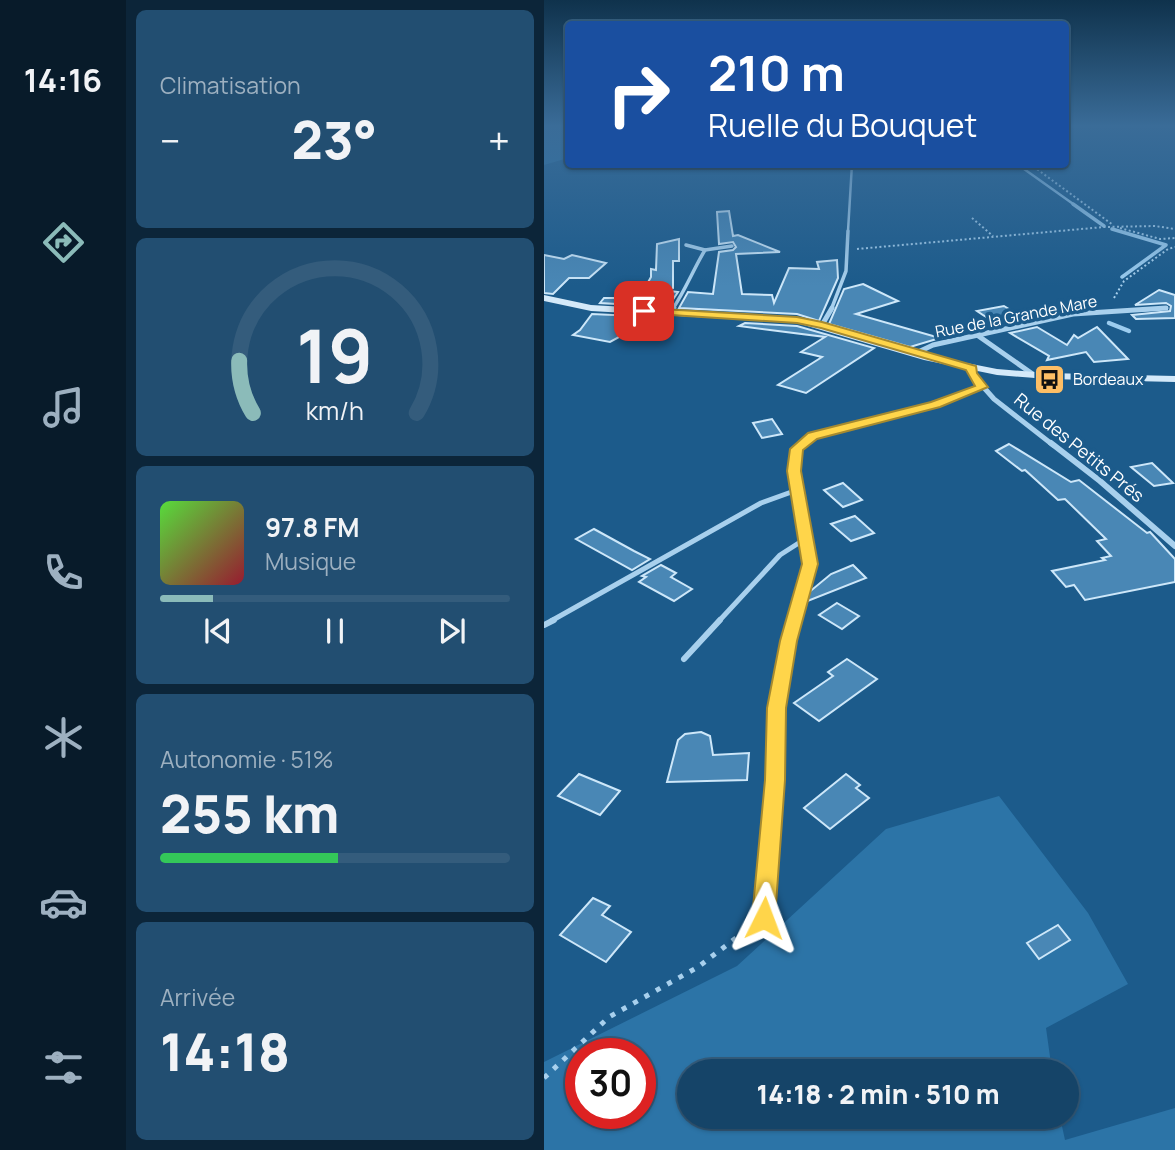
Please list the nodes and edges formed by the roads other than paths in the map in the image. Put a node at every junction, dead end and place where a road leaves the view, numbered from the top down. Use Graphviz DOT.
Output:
graph roads {
  1 [pos="850,179"];
  2 [pos="848,232"];
  3 [pos="686,245"];
  4 [pos="732,246"];
  5 [pos="705,250"];
  6 [pos="544,298"];
  7 [pos="1166,308"];
  8 [pos="670,313"];
  9 [pos="822,325"];
  10 [pos="977,335"];
  11 [pos="914,354"];
  12 [pos="972,368"];
  13 [pos="1034,375"];
  14 [pos="1175,379"];
  15 [pos="982,387"];
  16 [pos="797,490"];
  17 [pos="805,539"];
  18 [pos="1175,546"];
  19 [pos="544,625"];
  20 [pos="685,659"];
  21 [pos="764,918"];
  1 -- 2 [label="lane"];
  2 -- 9 [label="street"];
  3 -- 5 [label="street"];
  4 -- 5 [label="street"];
  5 -- 8 [label="street"];
  6 -- 8 [label="main road"];
  7 -- 10 [label="street, Rue de la Grande Mare"];
  8 -- 9 [label="main road"];
  9 -- 11 [label="main road"];
  10 -- 11 [label="street, Rue de la Grande Mare"];
  10 -- 13 [label="street"];
  11 -- 12 [label="main road"];
  12 -- 13 [label="main road"];
  12 -- 15 [label="street, Rue des Petits Prés"];
  13 -- 14 [label="main road"];
  15 -- 16 [label="street"];
  15 -- 18 [label="street, Rue des Petits Prés"];
  16 -- 17 [label="street"];
  16 -- 19 [label="lane"];
  17 -- 20 [label="lane"];
  17 -- 21 [label="street"];
}
